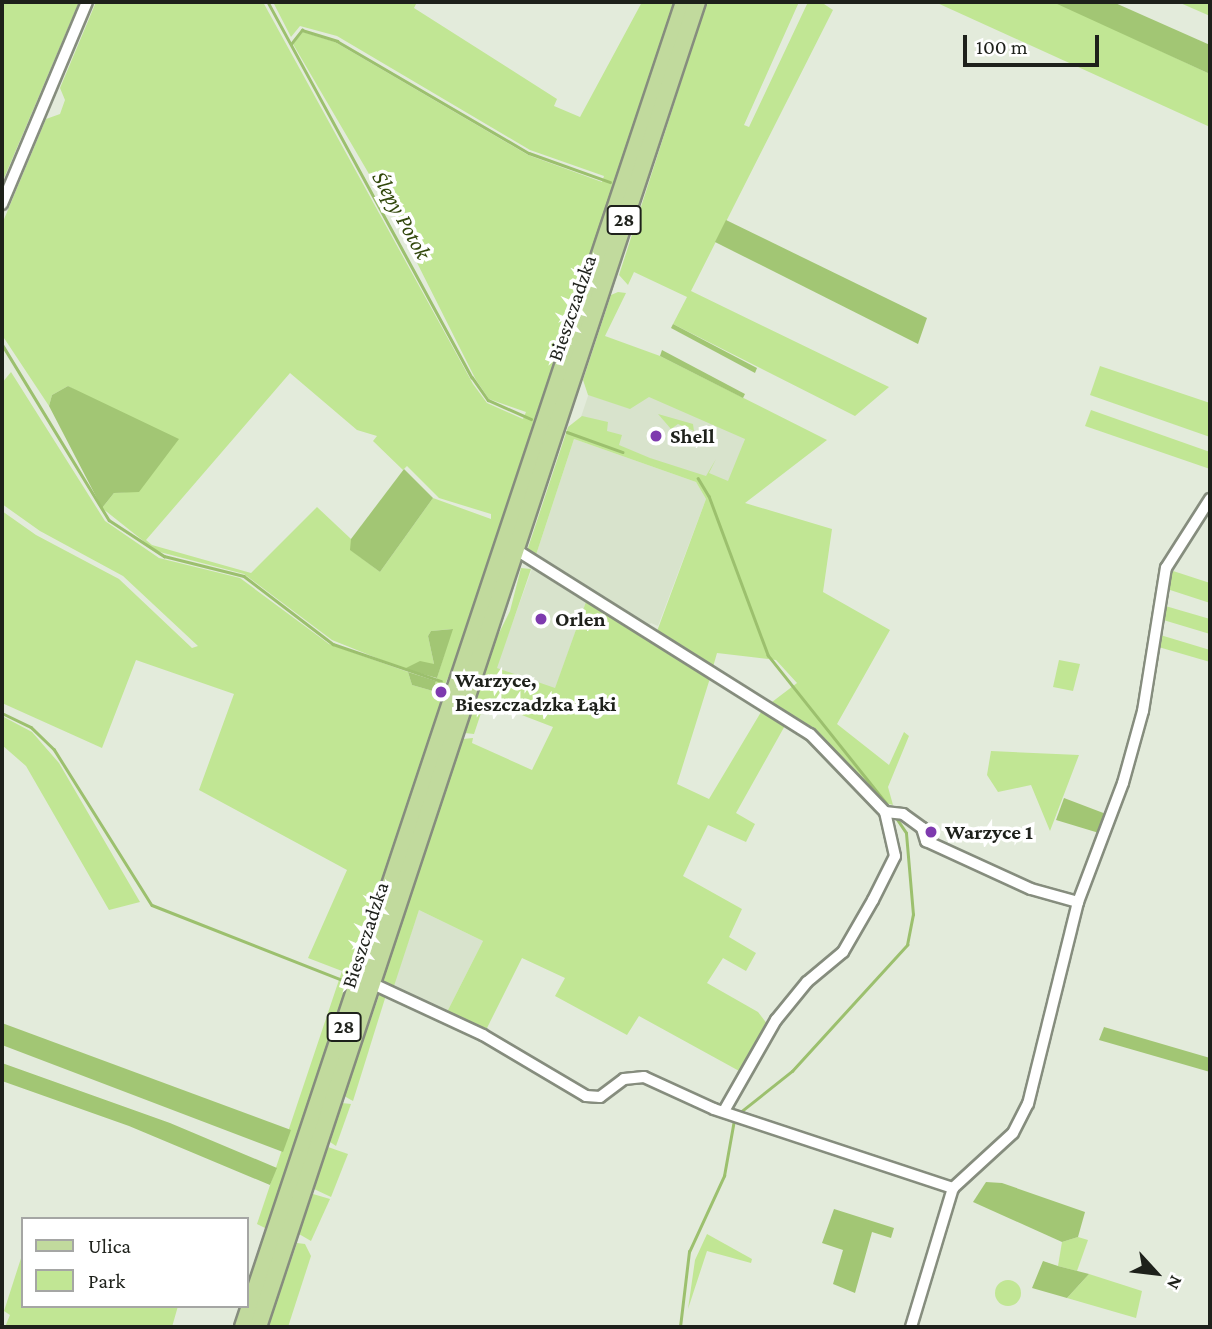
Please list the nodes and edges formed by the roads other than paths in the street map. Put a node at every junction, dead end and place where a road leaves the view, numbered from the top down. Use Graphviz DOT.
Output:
graph roads {
  1 [pos="87,2"];
  2 [pos="684,2"];
  3 [pos="697,2"];
  4 [pos="2,204"];
  5 [pos="1210,499"];
  6 [pos="509,524"];
  7 [pos="516,554"];
  8 [pos="493,572"];
  9 [pos="890,812"];
  10 [pos="1078,902"];
  11 [pos="371,983"];
  12 [pos="728,1112"];
  13 [pos="953,1188"];
  14 [pos="243,1327"];
  15 [pos="258,1327"];
  16 [pos="911,1327"];
  1 -- 4 [label="street"];
  2 -- 6 [label="main road, Bieszczadzka / 28"];
  3 -- 7 [label="main road, Bieszczadzka / 28"];
  5 -- 10 [label="street"];
  6 -- 7 [label="street, Bieszczadzka"];
  6 -- 8 [label="main road, Bieszczadzka / 28"];
  7 -- 8 [label="street, Bieszczadzka"];
  7 -- 9 [label="street"];
  7 -- 11 [label="main road, Bieszczadzka / 28"];
  8 -- 14 [label="main road, Bieszczadzka / 28"];
  9 -- 10 [label="street"];
  9 -- 12 [label="street"];
  10 -- 13 [label="street"];
  11 -- 12 [label="street"];
  11 -- 15 [label="main road, Bieszczadzka / 28"];
  12 -- 13 [label="street"];
  13 -- 16 [label="street"];
}
